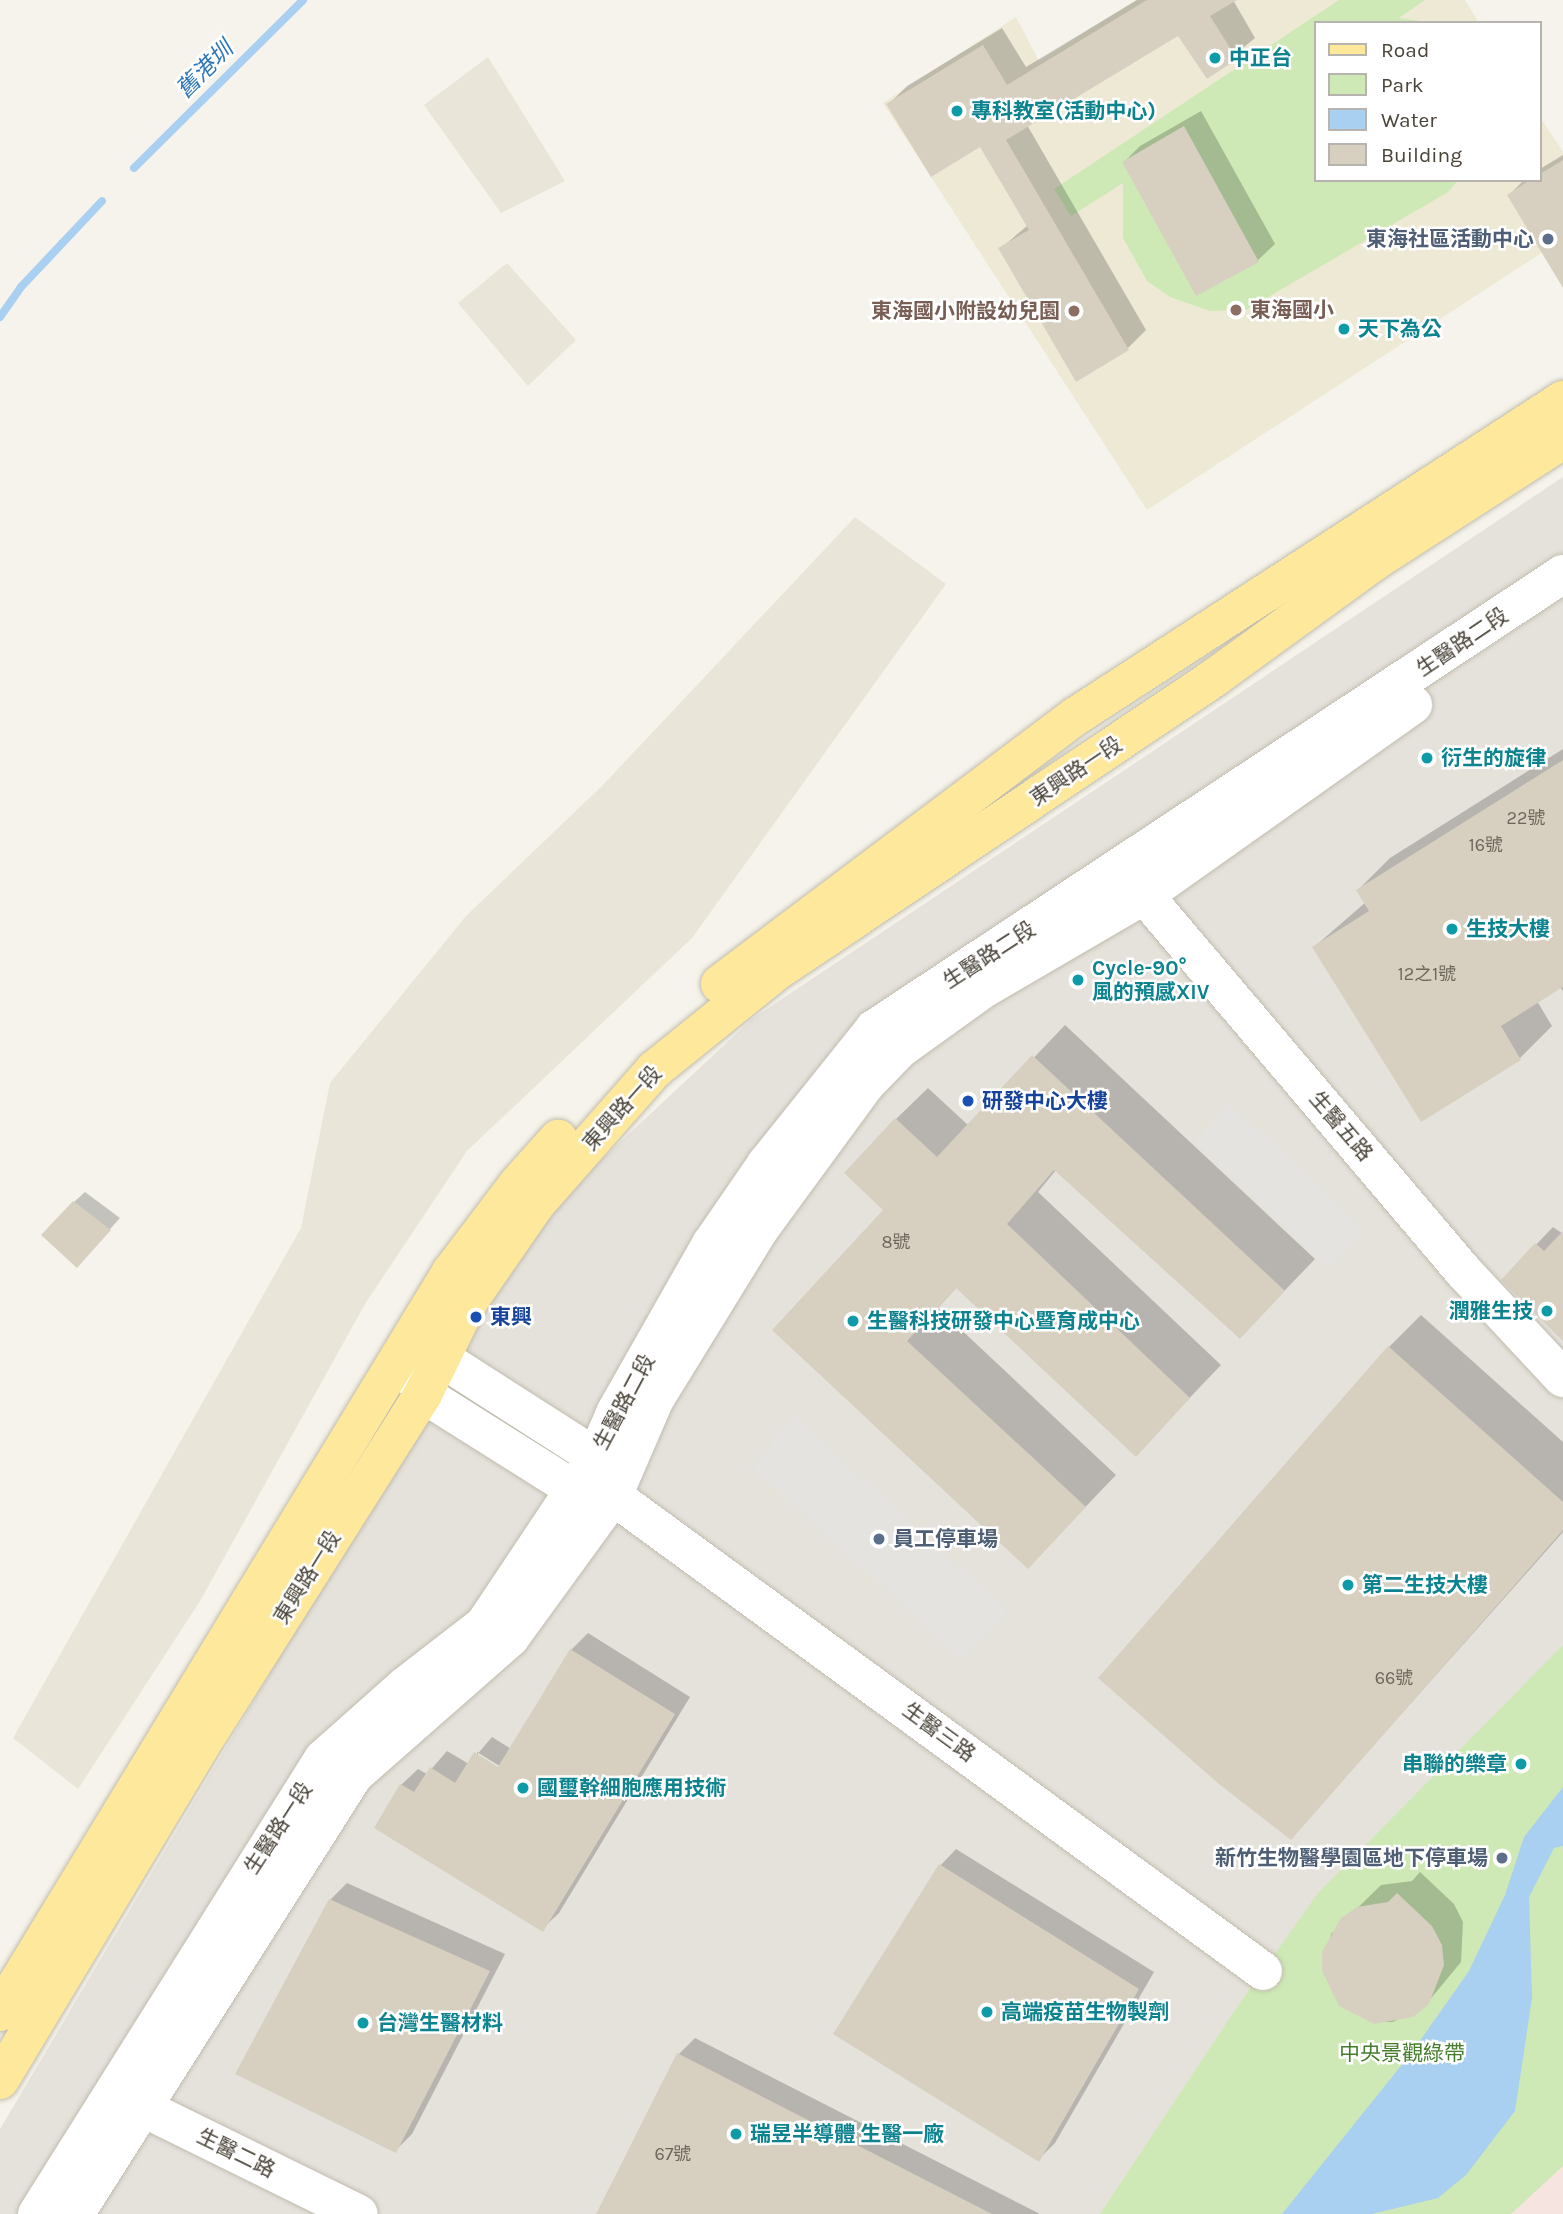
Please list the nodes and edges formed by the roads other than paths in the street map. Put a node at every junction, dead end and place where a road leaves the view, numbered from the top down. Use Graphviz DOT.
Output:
graph roads {
  1 [pos="1563,400"];
  2 [pos="1563,440"];
  3 [pos="1563,574"];
  4 [pos="1563,604"];
  5 [pos="1133,883"];
  6 [pos="401,1357"];
  7 [pos="440,1358"];
  8 [pos="1563,1378"];
  9 [pos="423,1394"];
  10 [pos="596,1457"];
  11 [pos="572,1488"];
  12 [pos="613,1496"];
  13 [pos="1263,1971"];
  14 [pos="0,2012"];
  15 [pos="0,2080"];
  16 [pos="128,2100"];
  17 [pos="37,2214"];
  18 [pos="75,2214"];
  19 [pos="359,2214"];
  1 -- 6 [label="main road, 東興路一段"];
  2 -- 7 [label="main road, 東興路一段"];
  3 -- 5 [label="street, 生醫路二段"];
  4 -- 5 [label="street, 生醫路二段"];
  5 -- 8 [label="street, 生醫五路"];
  5 -- 10 [label="street, 生醫路二段"];
  5 -- 12 [label="street, 生醫路二段"];
  6 -- 7 [label="street"];
  6 -- 9 [label="street"];
  6 -- 14 [label="main road, 東興路一段"];
  7 -- 9 [label="main road, 東興路一段"];
  7 -- 10 [label="street"];
  9 -- 11 [label="street"];
  9 -- 15 [label="main road, 東興路一段"];
  10 -- 11 [label="street, 生醫路二段"];
  10 -- 12 [label="street"];
  11 -- 12 [label="street"];
  11 -- 16 [label="street, 生醫路一段"];
  12 -- 13 [label="street, 生醫三路"];
  12 -- 16 [label="street, 生醫路一段"];
  16 -- 17 [label="street, 生醫路一段"];
  16 -- 18 [label="street, 生醫路一段"];
  16 -- 19 [label="street, 生醫二路"];
}
